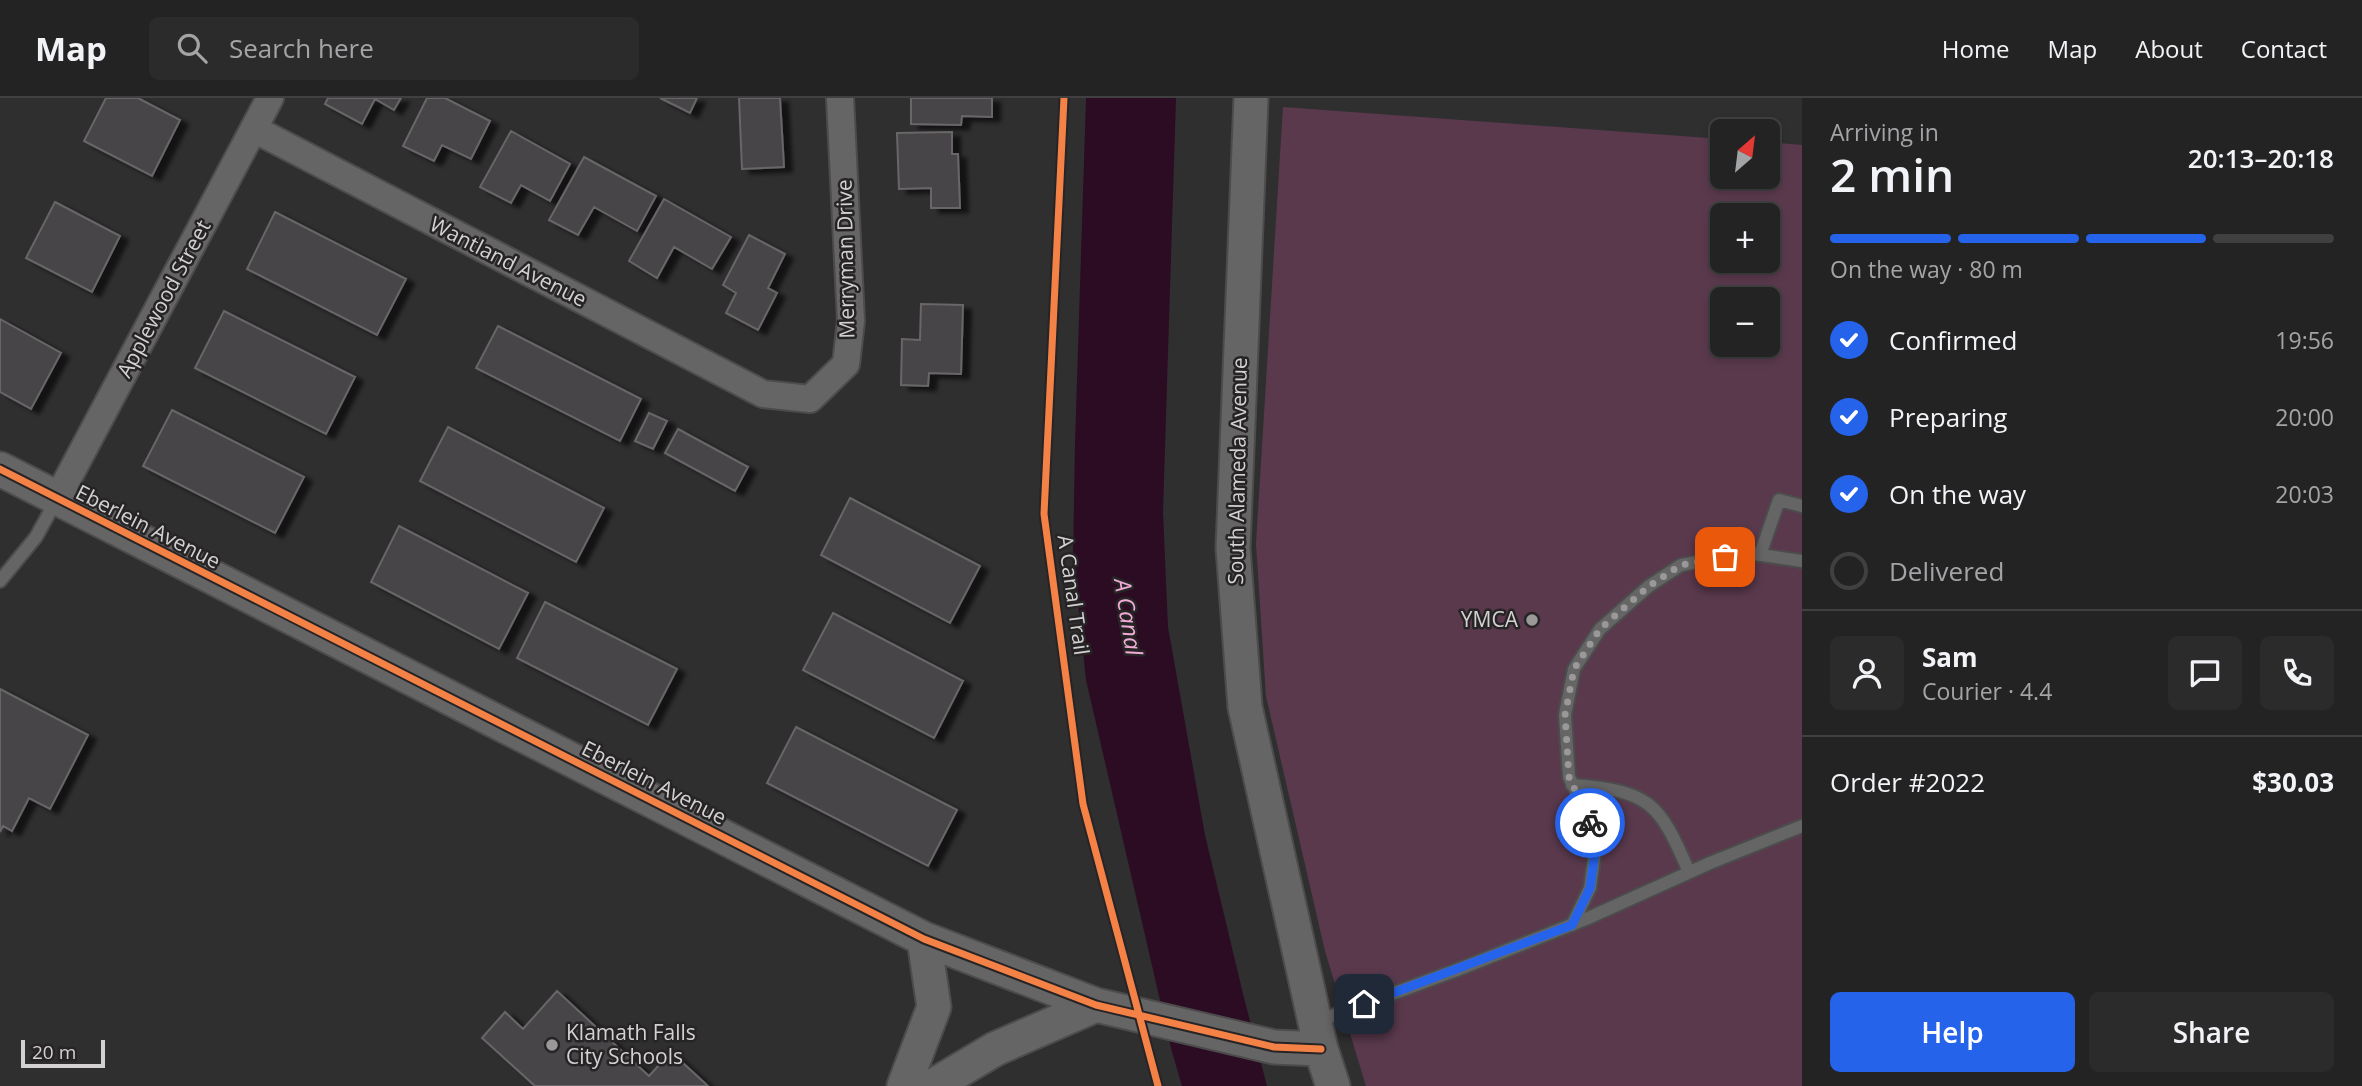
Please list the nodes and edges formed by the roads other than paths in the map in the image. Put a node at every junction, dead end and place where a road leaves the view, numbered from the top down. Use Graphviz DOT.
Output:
graph roads {
  1 [pos="270,98"];
  2 [pos="840,98"];
  3 [pos="1251,98"];
  4 [pos="254,129"];
  5 [pos="763,394"];
  6 [pos="0,469"];
  7 [pos="57,499"];
  8 [pos="1802,506"];
  9 [pos="1760,555"];
  10 [pos="1802,561"];
  11 [pos="0,581"];
  12 [pos="1572,785"];
  13 [pos="1802,826"];
  14 [pos="1689,872"];
  15 [pos="1572,925"];
  16 [pos="924,939"];
  17 [pos="1096,1005"];
  18 [pos="1318,1036"];
  19 [pos="904,1086"];
  20 [pos="933,1086"];
  21 [pos="1333,1086"];
  1 -- 4 [label="street, Applewood Street"];
  2 -- 5 [label="street, Merryman Drive"];
  3 -- 18 [label="street, South Alameda Avenue"];
  4 -- 5 [label="street, Wantland Avenue"];
  4 -- 7 [label="street, Applewood Street"];
  6 -- 7 [label="street, Eberlein Avenue"];
  7 -- 11 [label="lane"];
  7 -- 16 [label="street, Eberlein Avenue"];
  8 -- 9 [label="lane"];
  9 -- 10 [label="lane"];
  9 -- 12 [label="lane"];
  12 -- 14 [label="lane"];
  12 -- 15 [label="lane"];
  13 -- 14 [label="lane"];
  14 -- 15 [label="lane"];
  15 -- 18 [label="lane"];
  16 -- 17 [label="street, Eberlein Avenue"];
  16 -- 19 [label="street"];
  17 -- 18 [label="street, Eberlein Avenue"];
  17 -- 20 [label="street"];
  18 -- 21 [label="street, South Alameda Avenue"];
}
